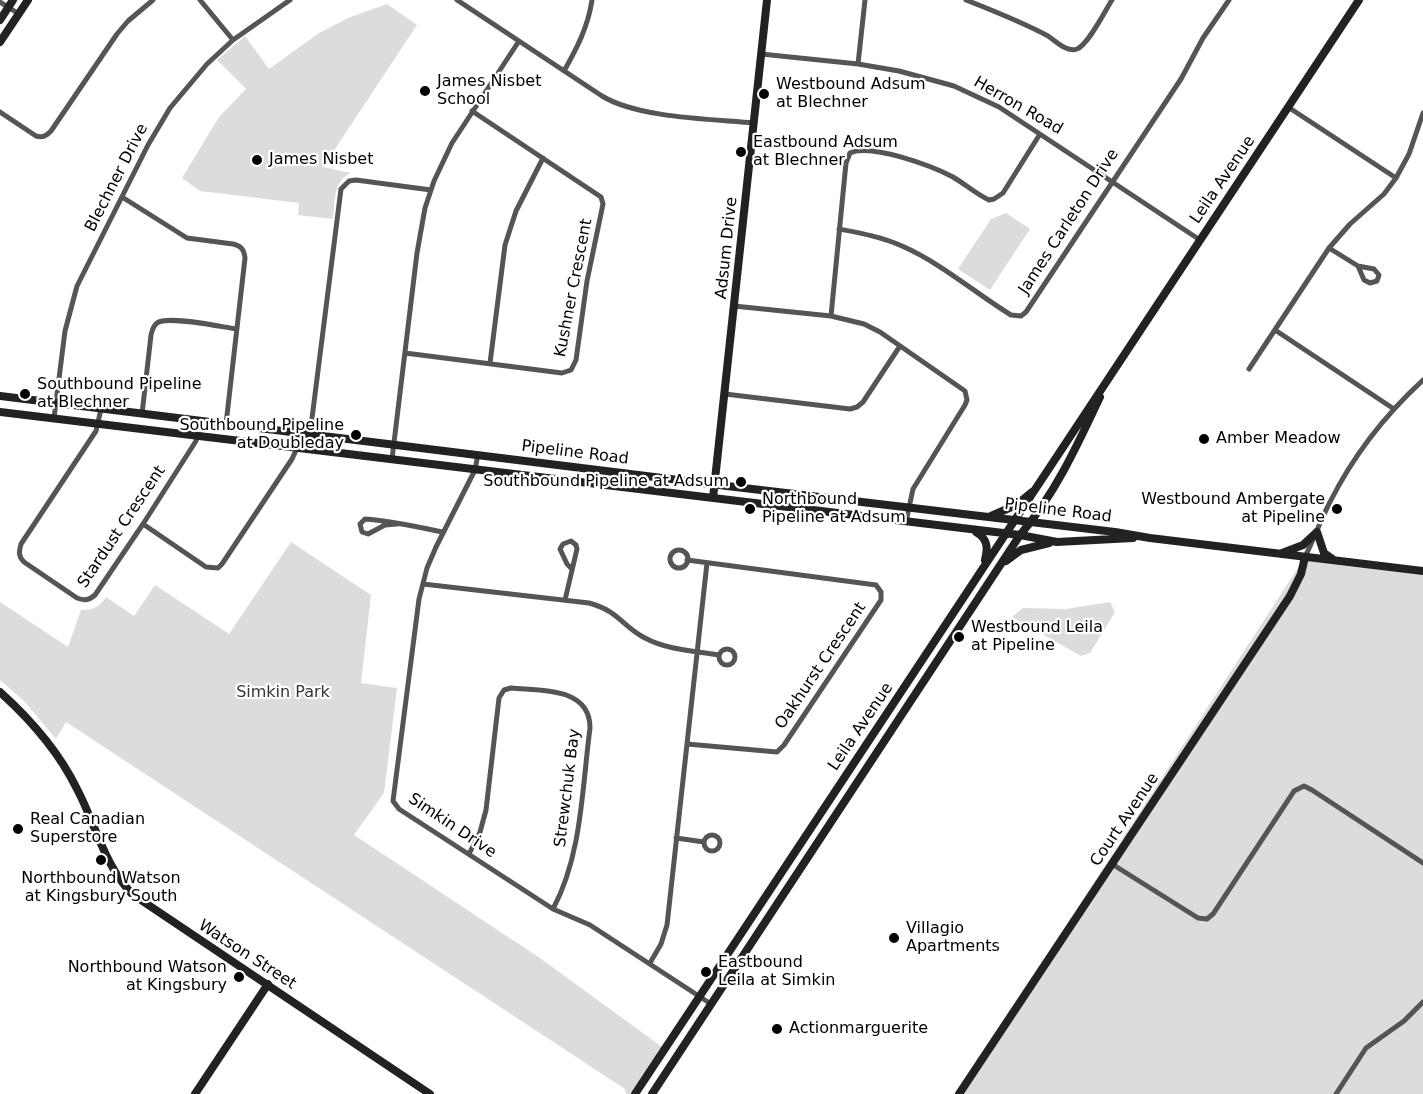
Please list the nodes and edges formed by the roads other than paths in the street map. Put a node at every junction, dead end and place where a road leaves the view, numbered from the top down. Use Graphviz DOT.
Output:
graph roads {
  1 [pos="13,0"];
  2 [pos="28,0"];
  3 [pos="153,0"];
  4 [pos="200,0"];
  5 [pos="290,0"];
  6 [pos="457,0"];
  7 [pos="474,0"];
  8 [pos="592,0"];
  9 [pos="767,0"];
  10 [pos="865,0"];
  11 [pos="966,0"];
  12 [pos="1112,0"];
  13 [pos="1228,0"];
  14 [pos="1359,0"];
  15 [pos="0,2"];
  16 [pos="8,8"];
  17 [pos="469,8"];
  18 [pos="19,14"];
  19 [pos="0,20"];
  20 [pos="233,40"];
  21 [pos="519,41"];
  22 [pos="0,42"];
  23 [pos="761,54"];
  24 [pos="858,64"];
  25 [pos="564,71"];
  26 [pos="1288,107"];
  27 [pos="472,111"];
  28 [pos="0,112"];
  29 [pos="1423,113"];
  30 [pos="754,123"];
  31 [pos="1040,134"];
  32 [pos="543,158"];
  33 [pos="1396,178"];
  34 [pos="1113,181"];
  35 [pos="431,190"];
  36 [pos="122,197"];
  37 [pos="839,229"];
  38 [pos="1200,240"];
  39 [pos="1329,248"];
  40 [pos="1358,266"];
  41 [pos="734,306"];
  42 [pos="831,316"];
  43 [pos="237,329"];
  44 [pos="1275,330"];
  45 [pos="900,346"];
  46 [pos="405,353"];
  47 [pos="490,363"];
  48 [pos="1249,369"];
  49 [pos="1111,374"];
  50 [pos="1423,380"];
  51 [pos="725,394"];
  52 [pos="0,396"];
  53 [pos="56,403"];
  54 [pos="101,409"];
  55 [pos="1394,409"];
  56 [pos="0,412"];
  57 [pos="142,414"];
  58 [pos="54,418"];
  59 [pos="99,424"];
  60 [pos="226,424"];
  61 [pos="299,433"];
  62 [pos="310,434"];
  63 [pos="197,436"];
  64 [pos="393,444"];
  65 [pos="297,448"];
  66 [pos="478,454"];
  67 [pos="392,459"];
  68 [pos="475,470"];
  69 [pos="715,484"];
  70 [pos="1035,490"];
  71 [pos="714,498"];
  72 [pos="908,507"];
  73 [pos="989,517"];
  74 [pos="1016,520"];
  75 [pos="906,522"];
  76 [pos="1031,522"];
  77 [pos="143,524"];
  78 [pos="397,524"];
  79 [pos="972,530"];
  80 [pos="443,532"];
  81 [pos="1317,532"];
  82 [pos="1005,534"];
  83 [pos="1020,535"];
  84 [pos="1147,537"];
  85 [pos="1057,542"];
  86 [pos="1281,553"];
  87 [pos="1305,557"];
  88 [pos="687,560"];
  89 [pos="1334,560"];
  90 [pos="706,563"];
  91 [pos="1000,565"];
  92 [pos="983,567"];
  93 [pos="572,569"];
  94 [pos="1423,571"];
  95 [pos="423,584"];
  96 [pos="565,600"];
  97 [pos="696,651"];
  98 [pos="719,655"];
  99 [pos="0,692"];
  100 [pos="687,744"];
  101 [pos="676,838"];
  102 [pos="704,842"];
  103 [pos="469,854"];
  104 [pos="1423,863"];
  105 [pos="1112,864"];
  106 [pos="553,909"];
  107 [pos="650,963"];
  108 [pos="268,984"];
  109 [pos="700,996"];
  110 [pos="1423,1002"];
  111 [pos="711,1004"];
  112 [pos="195,1094"];
  113 [pos="430,1094"];
  114 [pos="635,1094"];
  115 [pos="652,1094"];
  116 [pos="959,1094"];
  117 [pos="1336,1094"];
  1 -- 16 [label="street"];
  2 -- 18 [label="street"];
  3 -- 28 [label="street"];
  4 -- 20 [label="street"];
  5 -- 20 [label="street, Blechner Drive"];
  6 -- 17 [label="street"];
  7 -- 17 [label="street"];
  8 -- 25 [label="street"];
  9 -- 23 [label="street, Adsum Drive"];
  10 -- 24 [label="street"];
  11 -- 12 [label="street"];
  13 -- 34 [label="street, James Carleton Drive"];
  14 -- 26 [label="street, Leila Avenue"];
  15 -- 16 [label="street"];
  16 -- 18 [label="street"];
  16 -- 19 [label="street"];
  17 -- 21 [label="street"];
  18 -- 22 [label="street"];
  20 -- 36 [label="street, Blechner Drive"];
  21 -- 25 [label="street"];
  21 -- 27 [label="street"];
  23 -- 24 [label="street, Herron Road"];
  23 -- 30 [label="street, Adsum Drive"];
  24 -- 31 [label="street, Herron Road"];
  25 -- 30 [label="street"];
  26 -- 33 [label="street"];
  26 -- 38 [label="street, Leila Avenue"];
  27 -- 32 [label="street, Kushner Crescent"];
  27 -- 35 [label="street"];
  29 -- 33 [label="street"];
  30 -- 41 [label="street, Adsum Drive"];
  31 -- 34 [label="street, Herron Road"];
  31 -- 37 [label="street"];
  32 -- 47 [label="street"];
  32 -- 47 [label="street, Kushner Crescent"];
  33 -- 39 [label="street"];
  34 -- 37 [label="street, James Carleton Drive"];
  34 -- 38 [label="street, Herron Road"];
  35 -- 46 [label="street"];
  35 -- 62 [label="street"];
  36 -- 43 [label="street"];
  36 -- 53 [label="street, Blechner Drive"];
  37 -- 42 [label="street"];
  38 -- 49 [label="street, Leila Avenue"];
  39 -- 40 [label="street"];
  39 -- 44 [label="street"];
  41 -- 42 [label="street"];
  41 -- 51 [label="street, Adsum Drive"];
  42 -- 45 [label="street"];
  43 -- 57 [label="street"];
  43 -- 60 [label="street"];
  44 -- 48 [label="street"];
  44 -- 55 [label="street"];
  45 -- 51 [label="street"];
  45 -- 72 [label="street"];
  46 -- 47 [label="street, Kushner Crescent"];
  46 -- 64 [label="street"];
  49 -- 70 [label="street, Leila Avenue"];
  49 -- 76 [label="street, Leila Avenue"];
  50 -- 55 [label="street"];
  51 -- 69 [label="street, Adsum Drive"];
  52 -- 53 [label="street, Pipeline Road"];
  53 -- 54 [label="street, Pipeline Road"];
  53 -- 58 [label="street, Blechner Drive"];
  54 -- 57 [label="street, Pipeline Road"];
  54 -- 59 [label="street, Stardust Crescent"];
  55 -- 81 [label="street"];
  56 -- 58 [label="street, Pipeline Road"];
  57 -- 60 [label="street, Pipeline Road"];
  58 -- 59 [label="street, Pipeline Road"];
  59 -- 63 [label="street, Pipeline Road"];
  59 -- 77 [label="street, Stardust Crescent"];
  60 -- 61 [label="street, Pipeline Road"];
  61 -- 62 [label="street, Pipeline Road"];
  61 -- 65 [label="street"];
  62 -- 64 [label="street, Pipeline Road"];
  63 -- 65 [label="street, Pipeline Road"];
  63 -- 77 [label="street, Stardust Crescent"];
  64 -- 66 [label="street, Pipeline Road"];
  64 -- 67 [label="street"];
  65 -- 67 [label="street, Pipeline Road"];
  65 -- 77 [label="street"];
  66 -- 68 [label="street, Simkin Drive"];
  66 -- 69 [label="street, Pipeline Road"];
  67 -- 68 [label="street, Pipeline Road"];
  68 -- 71 [label="street, Pipeline Road"];
  68 -- 80 [label="street, Simkin Drive"];
  69 -- 71 [label="street, Adsum Drive"];
  69 -- 72 [label="street, Pipeline Road"];
  70 -- 73 [label="street"];
  70 -- 74 [label="street, Leila Avenue"];
  71 -- 75 [label="street, Pipeline Road"];
  72 -- 73 [label="street, Pipeline Road"];
  72 -- 75 [label="street"];
  73 -- 74 [label="street, Pipeline Road"];
  74 -- 76 [label="street, Pipeline Road"];
  74 -- 82 [label="street, Leila Avenue"];
  75 -- 79 [label="street, Pipeline Road"];
  76 -- 83 [label="street, Leila Avenue"];
  76 -- 84 [label="street, Pipeline Road"];
  78 -- 78 [label="street"];
  78 -- 80 [label="street"];
  79 -- 82 [label="street, Pipeline Road"];
  79 -- 92 [label="street"];
  80 -- 95 [label="street, Simkin Drive"];
  81 -- 86 [label="street"];
  81 -- 87 [label="street"];
  81 -- 89 [label="street"];
  82 -- 83 [label="street, Pipeline Road"];
  82 -- 92 [label="street, Leila Avenue"];
  83 -- 85 [label="street, Pipeline Road"];
  83 -- 91 [label="street, Leila Avenue"];
  84 -- 85 [label="street, Pipeline Road"];
  84 -- 86 [label="street, Pipeline Road"];
  85 -- 91 [label="street"];
  86 -- 87 [label="street, Pipeline Road"];
  87 -- 89 [label="street, Pipeline Road"];
  87 -- 105 [label="street, Court Avenue"];
  88 -- 90 [label="street, Oakhurst Crescent"];
  89 -- 94 [label="street, Pipeline Road"];
  90 -- 97 [label="street"];
  90 -- 100 [label="street, Oakhurst Crescent"];
  91 -- 111 [label="street, Leila Avenue"];
  92 -- 109 [label="street, Leila Avenue"];
  93 -- 93 [label="street"];
  93 -- 96 [label="street"];
  95 -- 96 [label="street"];
  95 -- 103 [label="street, Simkin Drive"];
  96 -- 97 [label="street"];
  97 -- 98 [label="street"];
  97 -- 100 [label="street"];
  99 -- 108 [label="street, Watson Street"];
  100 -- 101 [label="street"];
  101 -- 102 [label="street"];
  101 -- 107 [label="street"];
  103 -- 106 [label="street, Simkin Drive"];
  103 -- 106 [label="street, Strewchuk Bay"];
  104 -- 105 [label="street"];
  105 -- 116 [label="street, Court Avenue"];
  106 -- 107 [label="street, Simkin Drive"];
  107 -- 109 [label="street, Simkin Drive"];
  108 -- 112 [label="street"];
  108 -- 113 [label="street, Watson Street"];
  109 -- 111 [label="street, Simkin Drive"];
  109 -- 114 [label="street, Leila Avenue"];
  110 -- 117 [label="street"];
  111 -- 115 [label="street, Leila Avenue"];
}
